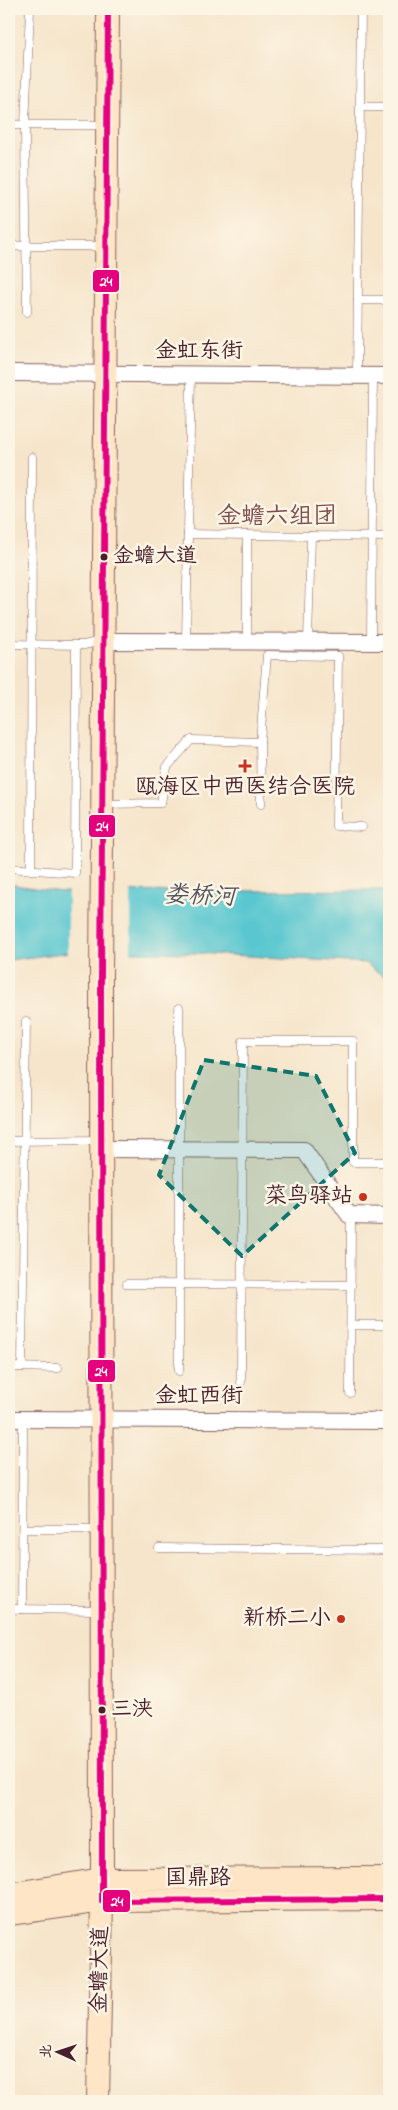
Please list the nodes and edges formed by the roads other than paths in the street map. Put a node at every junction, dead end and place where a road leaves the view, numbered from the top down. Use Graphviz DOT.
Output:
graph roads {
  1 [pos="30,9"];
  2 [pos="108,9"];
  3 [pos="361,9"];
  4 [pos="360,107"];
  5 [pos="389,107"];
  6 [pos="9,125"];
  7 [pos="25,125"];
  8 [pos="107,125"];
  9 [pos="9,246"];
  10 [pos="26,246"];
  11 [pos="106,246"];
  12 [pos="358,300"];
  13 [pos="389,300"];
  14 [pos="27,312"];
  15 [pos="9,374"];
  16 [pos="105,374"];
  17 [pos="190,374"];
  18 [pos="373,376"];
  19 [pos="32,457"];
  20 [pos="188,534"];
  21 [pos="247,535"];
  22 [pos="310,536"];
  23 [pos="372,537"];
  24 [pos="389,537"];
  25 [pos="104,641"];
  26 [pos="186,641"];
  27 [pos="247,641"];
  28 [pos="308,641"];
  29 [pos="371,642"];
  30 [pos="389,642"];
  31 [pos="9,644"];
  32 [pos="32,644"];
  33 [pos="76,645"];
  34 [pos="260,742"];
  35 [pos="102,804"];
  36 [pos="261,804"];
  37 [pos="362,827"];
  38 [pos="9,868"];
  39 [pos="31,870"];
  40 [pos="179,1008"];
  41 [pos="26,1020"];
  42 [pos="9,1141"];
  43 [pos="23,1141"];
  44 [pos="101,1145"];
  45 [pos="180,1150"];
  46 [pos="242,1150"];
  47 [pos="389,1162"];
  48 [pos="350,1215"];
  49 [pos="389,1216"];
  50 [pos="127,1284"];
  51 [pos="179,1285"];
  52 [pos="242,1285"];
  53 [pos="351,1285"];
  54 [pos="351,1325"];
  55 [pos="389,1325"];
  56 [pos="9,1367"];
  57 [pos="22,1367"];
  58 [pos="58,1368"];
  59 [pos="179,1371"];
  60 [pos="241,1382"];
  61 [pos="350,1393"];
  62 [pos="16,1419"];
  63 [pos="102,1419"];
  64 [pos="389,1421"];
  65 [pos="23,1529"];
  66 [pos="102,1529"];
  67 [pos="159,1548"];
  68 [pos="389,1550"];
  69 [pos="9,1609"];
  70 [pos="22,1609"];
  71 [pos="102,1610"];
  72 [pos="389,1878"];
  73 [pos="102,1890"];
  74 [pos="9,1894"];
  75 [pos="389,1899"];
  76 [pos="9,1914"];
  77 [pos="98,2101"];
  1 -- 7 [label="lane"];
  2 -- 8 [label="street, 金蟾大道"];
  3 -- 4 [label="lane"];
  4 -- 5 [label="lane"];
  4 -- 12 [label="lane"];
  6 -- 7 [label="lane"];
  7 -- 8 [label="lane"];
  7 -- 10 [label="lane"];
  8 -- 11 [label="street, 金蟾大道"];
  9 -- 10 [label="lane"];
  10 -- 11 [label="lane"];
  10 -- 14 [label="lane"];
  11 -- 16 [label="street, 金蟾大道"];
  12 -- 13 [label="lane"];
  12 -- 18 [label="lane"];
  15 -- 16 [label="street, 金虹东街"];
  16 -- 17 [label="street, 金虹东街"];
  16 -- 25 [label="street, 金蟾大道"];
  17 -- 18 [label="street, 金虹东街"];
  17 -- 20 [label="lane"];
  18 -- 23 [label="lane"];
  19 -- 32 [label="lane"];
  20 -- 21 [label="lane"];
  20 -- 26 [label="lane"];
  21 -- 22 [label="lane"];
  21 -- 27 [label="lane"];
  22 -- 23 [label="lane"];
  22 -- 28 [label="lane"];
  23 -- 24 [label="lane"];
  23 -- 29 [label="lane"];
  25 -- 26 [label="street"];
  25 -- 33 [label="lane"];
  25 -- 35 [label="street, 金蟾大道"];
  26 -- 27 [label="street"];
  27 -- 28 [label="street"];
  28 -- 29 [label="street"];
  29 -- 30 [label="street"];
  31 -- 32 [label="lane"];
  32 -- 33 [label="lane"];
  32 -- 39 [label="lane"];
  33 -- 39 [label="lane"];
  34 -- 35 [label="lane"];
  34 -- 36 [label="lane"];
  34 -- 37 [label="lane"];
  35 -- 44 [label="street, 金蟾大道"];
  38 -- 39 [label="lane"];
  40 -- 45 [label="lane"];
  41 -- 43 [label="lane"];
  42 -- 43 [label="lane"];
  43 -- 44 [label="lane"];
  43 -- 57 [label="lane"];
  44 -- 45 [label="street"];
  44 -- 63 [label="street, 金蟾大道"];
  45 -- 46 [label="street"];
  45 -- 51 [label="lane"];
  46 -- 47 [label="lane"];
  46 -- 48 [label="street"];
  46 -- 52 [label="lane"];
  48 -- 49 [label="street"];
  48 -- 53 [label="lane"];
  50 -- 51 [label="lane"];
  51 -- 52 [label="lane"];
  51 -- 59 [label="lane"];
  52 -- 53 [label="lane"];
  52 -- 60 [label="lane"];
  53 -- 54 [label="lane"];
  54 -- 55 [label="lane"];
  54 -- 61 [label="lane"];
  56 -- 57 [label="lane"];
  57 -- 58 [label="lane"];
  62 -- 63 [label="street, 金虹西街"];
  62 -- 65 [label="lane"];
  63 -- 64 [label="street, 金虹西街"];
  63 -- 66 [label="street, 金蟾大道"];
  65 -- 66 [label="lane"];
  65 -- 70 [label="lane"];
  66 -- 71 [label="street, 金蟾大道"];
  67 -- 68 [label="lane"];
  69 -- 70 [label="lane"];
  70 -- 71 [label="lane"];
  71 -- 73 [label="street, 金蟾大道"];
  72 -- 73 [label="street, 国鼎路"];
  73 -- 74 [label="street, 国鼎路"];
  73 -- 75 [label="street, 国鼎路"];
  73 -- 76 [label="street, 国鼎路"];
  73 -- 77 [label="street, 金蟾大道"];
}
